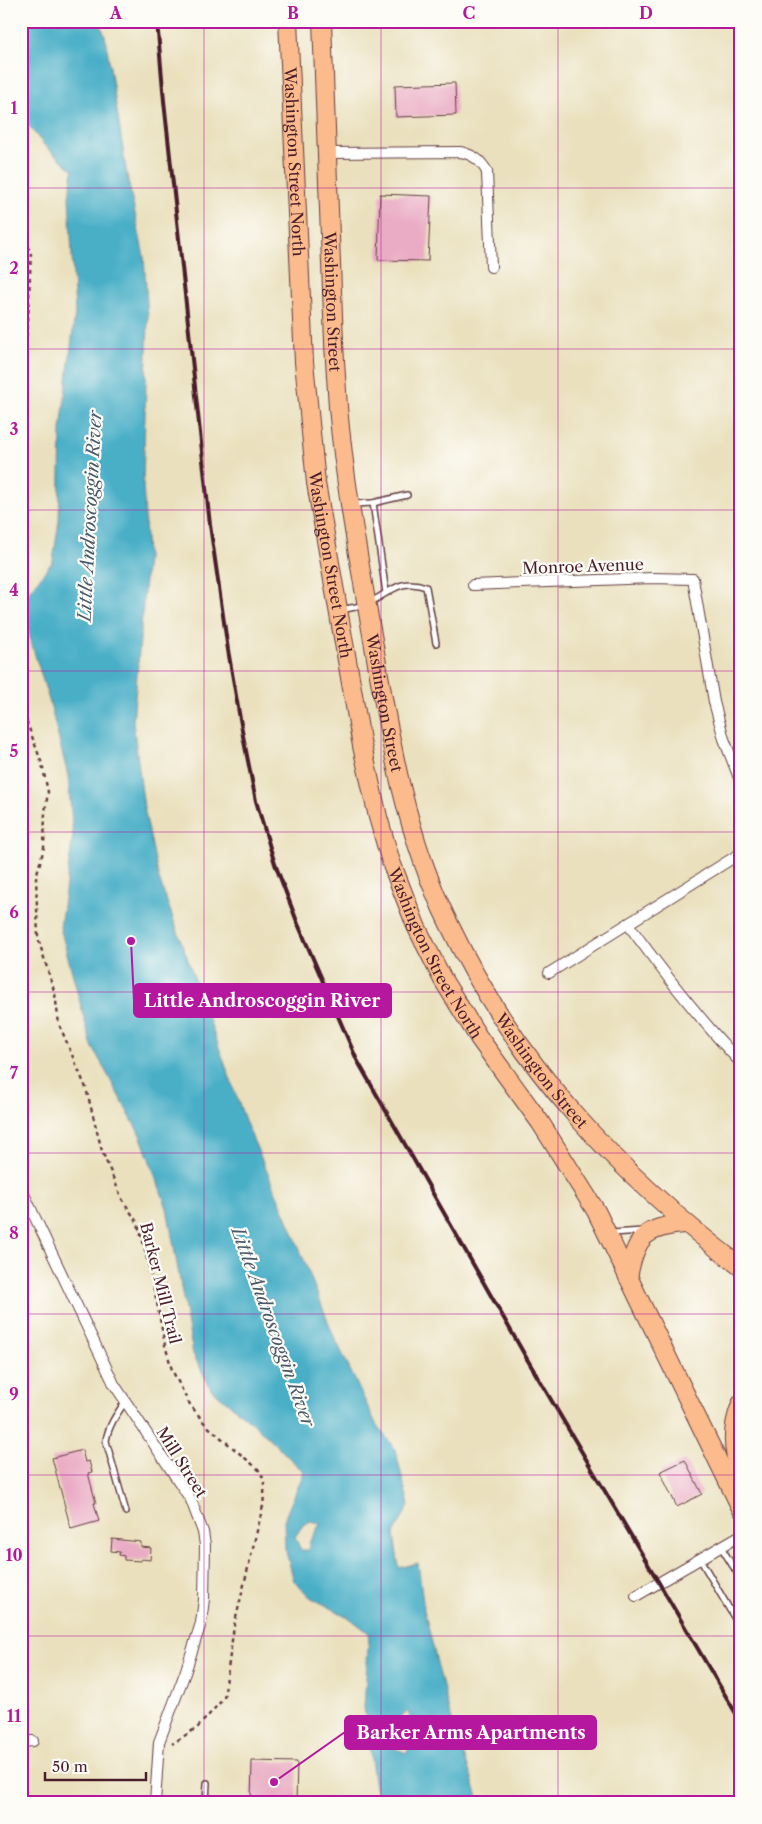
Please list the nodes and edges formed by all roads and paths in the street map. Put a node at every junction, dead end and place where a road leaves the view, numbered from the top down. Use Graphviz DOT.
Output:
graph roads {
  1 [pos="288,21"];
  2 [pos="322,21"];
  3 [pos="327,153"];
  4 [pos="21,241"];
  5 [pos="491,267"];
  6 [pos="21,384"];
  7 [pos="407,495"];
  8 [pos="373,503"];
  9 [pos="350,505"];
  10 [pos="474,585"];
  11 [pos="386,593"];
  12 [pos="367,604"];
  13 [pos="338,610"];
  14 [pos="436,643"];
  15 [pos="21,706"];
  16 [pos="741,783"];
  17 [pos="741,853"];
  18 [pos="628,924"];
  19 [pos="549,973"];
  20 [pos="741,1063"];
  21 [pos="506,1075"];
  22 [pos="21,1188"];
  23 [pos="686,1224"];
  24 [pos="651,1230"];
  25 [pos="607,1234"];
  26 [pos="741,1268"];
  27 [pos="628,1277"];
  28 [pos="126,1402"];
  29 [pos="741,1404"];
  30 [pos="741,1475"];
  31 [pos="741,1508"];
  32 [pos="126,1512"];
  33 [pos="741,1535"];
  34 [pos="721,1547"];
  35 [pos="700,1559"];
  36 [pos="741,1579"];
  37 [pos="636,1596"];
  38 [pos="741,1629"];
  39 [pos="33,1740"];
  40 [pos="21,1742"];
  41 [pos="157,1756"];
  42 [pos="207,1783"];
  43 [pos="155,1803"];
  44 [pos="206,1803"];
  1 -- 13 [label="highway, Washington Street North"];
  2 -- 3 [label="highway, Washington Street"];
  3 -- 5 [label="street"];
  3 -- 9 [label="highway, Washington Street"];
  4 -- 6 [label="path"];
  7 -- 8 [label="lane"];
  8 -- 9 [label="lane"];
  8 -- 11 [label="lane"];
  9 -- 12 [label="highway, Washington Street"];
  10 -- 16 [label="street, Monroe Avenue"];
  11 -- 12 [label="lane"];
  11 -- 14 [label="lane"];
  12 -- 13 [label="lane"];
  12 -- 23 [label="highway, Washington Street"];
  13 -- 21 [label="highway, Washington Street North"];
  15 -- 41 [label="path, Barker Mill Trail"];
  17 -- 18 [label="street"];
  18 -- 19 [label="street"];
  18 -- 20 [label="street"];
  21 -- 25 [label="highway, Washington Street"];
  22 -- 28 [label="street, Mill Street"];
  23 -- 24 [label="highway"];
  23 -- 26 [label="highway, Washington Street"];
  24 -- 25 [label="lane"];
  24 -- 27 [label="highway"];
  25 -- 27 [label="highway, Washington Street"];
  27 -- 31 [label="highway, Washington Street"];
  28 -- 32 [label="lane"];
  28 -- 41 [label="street, Mill Street"];
  29 -- 30 [label="highway"];
  33 -- 34 [label="street"];
  34 -- 35 [label="street"];
  34 -- 36 [label="lane"];
  35 -- 37 [label="street"];
  35 -- 38 [label="lane"];
  39 -- 40 [label="street"];
  41 -- 43 [label="street, Mill Street"];
  42 -- 44 [label="lane"];
}
